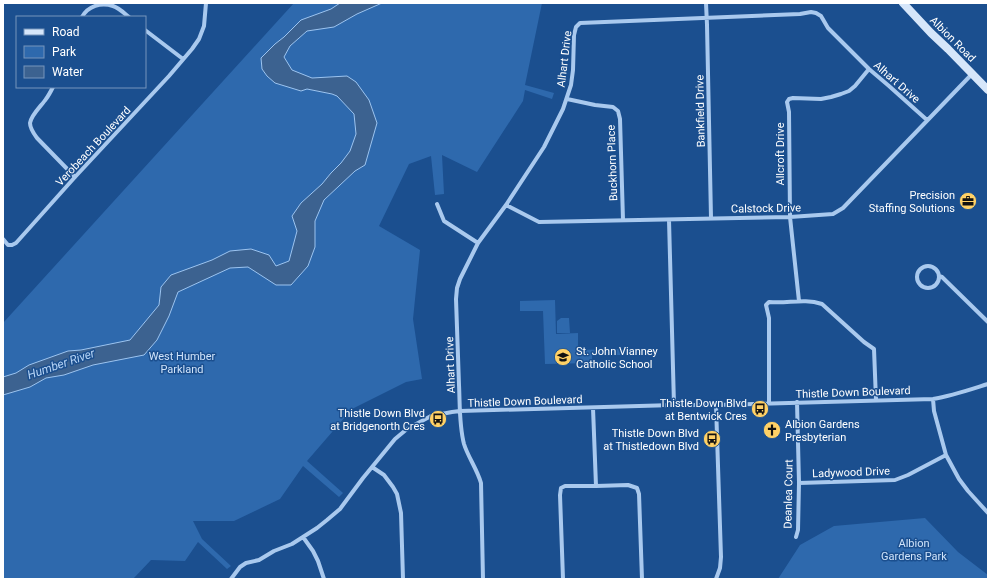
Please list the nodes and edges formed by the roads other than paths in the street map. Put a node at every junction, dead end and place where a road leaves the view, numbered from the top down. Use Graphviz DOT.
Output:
graph roads {
  1 [pos="206,3"];
  2 [pos="706,3"];
  3 [pos="903,3"];
  4 [pos="83,16"];
  5 [pos="128,16"];
  6 [pos="707,18"];
  7 [pos="146,31"];
  8 [pos="183,59"];
  9 [pos="869,69"];
  10 [pos="972,74"];
  11 [pos="52,88"];
  12 [pos="988,90"];
  13 [pos="567,99"];
  14 [pos="927,120"];
  15 [pos="75,177"];
  16 [pos="437,204"];
  17 [pos="506,205"];
  18 [pos="790,217"];
  19 [pos="711,218"];
  20 [pos="623,220"];
  21 [pos="669,220"];
  22 [pos="3,239"];
  23 [pos="478,243"];
  24 [pos="939,276"];
  25 [pos="799,301"];
  26 [pos="988,322"];
  27 [pos="988,384"];
  28 [pos="933,398"];
  29 [pos="876,400"];
  30 [pos="796,402"];
  31 [pos="768,403"];
  32 [pos="674,405"];
  33 [pos="716,405"];
  34 [pos="593,408"];
  35 [pos="460,411"];
  36 [pos="946,455"];
  37 [pos="372,467"];
  38 [pos="799,483"];
  39 [pos="596,486"];
  40 [pos="988,513"];
  41 [pos="303,537"];
  42 [pos="796,537"];
  43 [pos="231,579"];
  44 [pos="324,579"];
  45 [pos="403,579"];
  46 [pos="483,579"];
  47 [pos="563,579"];
  48 [pos="642,579"];
  49 [pos="716,579"];
  1 -- 8 [label="street, Verobeach Boulevard"];
  2 -- 6 [label="street, Bankfield Drive"];
  3 -- 10 [label="main road, Albion Road"];
  4 -- 5 [label="street"];
  6 -- 9 [label="street, Alhart Drive"];
  6 -- 13 [label="street, Alhart Drive"];
  6 -- 19 [label="street, Bankfield Drive"];
  7 -- 8 [label="street"];
  8 -- 15 [label="street, Verobeach Boulevard"];
  9 -- 14 [label="street, Alhart Drive"];
  9 -- 18 [label="street, Allcroft Drive"];
  10 -- 12 [label="main road, Albion Road"];
  10 -- 14 [label="street, Calstock Drive"];
  11 -- 15 [label="street"];
  13 -- 17 [label="street, Alhart Drive"];
  13 -- 20 [label="street, Buckhorn Place"];
  14 -- 18 [label="street, Calstock Drive"];
  15 -- 22 [label="street, Verobeach Boulevard"];
  16 -- 23 [label="street"];
  17 -- 20 [label="street, Calstock Drive"];
  17 -- 23 [label="street, Alhart Drive"];
  18 -- 19 [label="street, Calstock Drive"];
  18 -- 25 [label="street, Allcroft Drive"];
  19 -- 21 [label="street, Calstock Drive"];
  20 -- 21 [label="street, Calstock Drive"];
  21 -- 32 [label="street"];
  23 -- 35 [label="street, Alhart Drive"];
  24 -- 24 [label="street"];
  24 -- 26 [label="street"];
  25 -- 29 [label="street"];
  25 -- 31 [label="street"];
  27 -- 28 [label="street, Thistle Down Boulevard"];
  28 -- 29 [label="street, Thistle Down Boulevard"];
  28 -- 36 [label="street"];
  29 -- 30 [label="street, Thistle Down Boulevard"];
  30 -- 31 [label="street, Thistle Down Boulevard"];
  30 -- 38 [label="street, Deanlea Court"];
  31 -- 33 [label="street, Thistle Down Boulevard"];
  32 -- 33 [label="street, Thistle Down Boulevard"];
  32 -- 34 [label="street, Thistle Down Boulevard"];
  33 -- 49 [label="street"];
  34 -- 35 [label="street, Thistle Down Boulevard"];
  34 -- 39 [label="street"];
  35 -- 37 [label="street, Thistle Down Boulevard"];
  35 -- 46 [label="street, Alhart Drive"];
  36 -- 38 [label="street, Ladywood Drive"];
  36 -- 40 [label="street"];
  37 -- 41 [label="street, Thistle Down Boulevard"];
  37 -- 45 [label="street"];
  38 -- 42 [label="street, Deanlea Court"];
  39 -- 47 [label="street"];
  39 -- 48 [label="street"];
  41 -- 43 [label="street, Thistle Down Boulevard"];
  41 -- 44 [label="street"];
}
